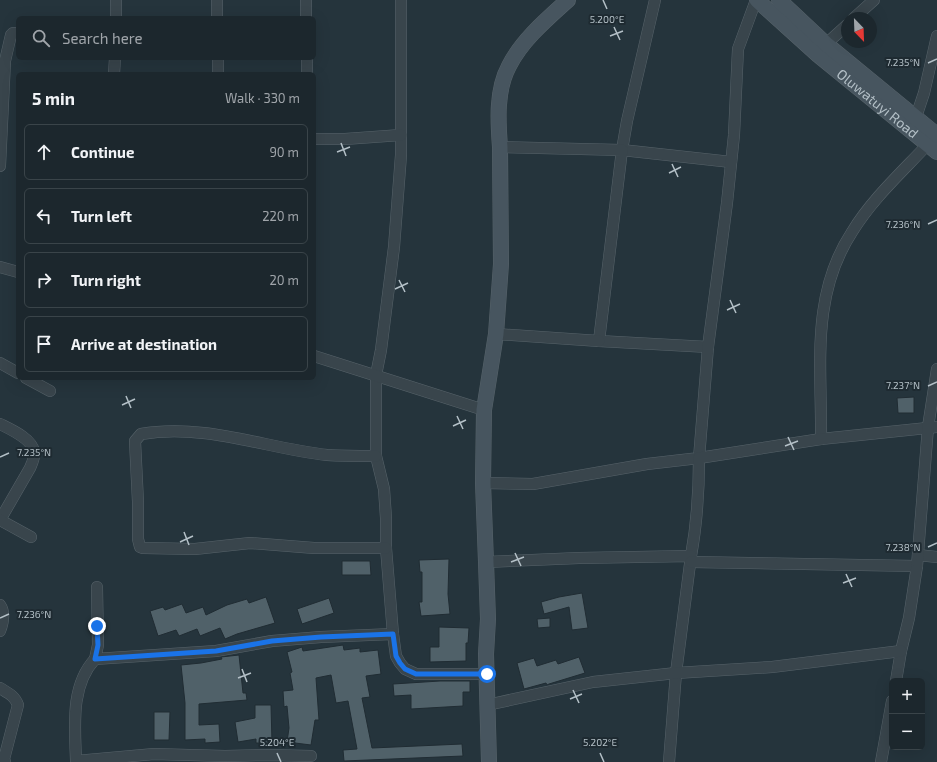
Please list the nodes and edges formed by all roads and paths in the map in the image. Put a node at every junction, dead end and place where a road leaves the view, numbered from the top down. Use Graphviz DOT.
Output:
graph roads {
  1 [pos="116,0"];
  2 [pos="217,0"];
  3 [pos="306,0"];
  4 [pos="401,0"];
  5 [pos="568,0"];
  6 [pos="655,0"];
  7 [pos="757,0"];
  8 [pos="779,0"];
  9 [pos="874,0"];
  10 [pos="861,12"];
  11 [pos="116,16"];
  12 [pos="217,16"];
  13 [pos="306,16"];
  14 [pos="841,31"];
  15 [pos="16,33"];
  16 [pos="937,36"];
  17 [pos="822,50"];
  18 [pos="115,60"];
  19 [pos="218,60"];
  20 [pos="307,60"];
  21 [pos="114,72"];
  22 [pos="218,72"];
  23 [pos="307,72"];
  24 [pos="916,117"];
  25 [pos="401,135"];
  26 [pos="316,139"];
  27 [pos="934,144"];
  28 [pos="500,148"];
  29 [pos="622,150"];
  30 [pos="731,162"];
  31 [pos="0,166"];
  32 [pos="0,267"];
  33 [pos="16,271"];
  34 [pos="496,334"];
  35 [pos="599,341"];
  36 [pos="708,347"];
  37 [pos="316,357"];
  38 [pos="0,363"];
  39 [pos="937,369"];
  40 [pos="16,372"];
  41 [pos="376,375"];
  42 [pos="29,380"];
  43 [pos="50,392"];
  44 [pos="484,410"];
  45 [pos="0,424"];
  46 [pos="932,427"];
  47 [pos="821,439"];
  48 [pos="376,456"];
  49 [pos="699,458"];
  50 [pos="483,484"];
  51 [pos="0,520"];
  52 [pos="31,537"];
  53 [pos="386,548"];
  54 [pos="937,557"];
  55 [pos="691,559"];
  56 [pos="917,560"];
  57 [pos="486,562"];
  58 [pos="98,587"];
  59 [pos="0,605"];
  60 [pos="0,631"];
  61 [pos="393,634"];
  62 [pos="901,651"];
  63 [pos="95,659"];
  64 [pos="676,673"];
  65 [pos="487,674"];
  66 [pos="896,678"];
  67 [pos="0,688"];
  68 [pos="487,704"];
  69 [pos="890,714"];
  70 [pos="311,756"];
  71 [pos="5,762"];
  72 [pos="75,762"];
  73 [pos="489,762"];
  74 [pos="669,762"];
  75 [pos="881,762"];
  1 -- 11 [label="street"];
  2 -- 12 [label="street"];
  3 -- 13 [label="street"];
  4 -- 25 [label="street"];
  5 -- 28 [label="street"];
  6 -- 29 [label="street"];
  7 -- 17 [label="street"];
  7 -- 30 [label="street"];
  8 -- 17 [label="street"];
  9 -- 10 [label="street"];
  14 -- 17 [label="street"];
  15 -- 31 [label="street"];
  16 -- 24 [label="street"];
  17 -- 24 [label="street, Oluwatuyi Road"];
  17 -- 27 [label="street, Oluwatuyi Road"];
  18 -- 21 [label="street"];
  19 -- 22 [label="street"];
  20 -- 23 [label="street"];
  24 -- 27 [label="street, Oluwatuyi Road"];
  25 -- 26 [label="street"];
  25 -- 41 [label="street"];
  27 -- 47 [label="street"];
  28 -- 29 [label="street"];
  28 -- 34 [label="street"];
  29 -- 30 [label="street"];
  29 -- 35 [label="street"];
  30 -- 36 [label="street"];
  32 -- 33 [label="street"];
  34 -- 35 [label="street"];
  34 -- 44 [label="street"];
  35 -- 36 [label="street"];
  36 -- 49 [label="street"];
  37 -- 41 [label="street"];
  38 -- 40 [label="street"];
  39 -- 46 [label="street"];
  41 -- 44 [label="street"];
  41 -- 48 [label="street"];
  42 -- 43 [label="street"];
  44 -- 50 [label="street"];
  45 -- 51 [label="street"];
  46 -- 47 [label="street"];
  46 -- 56 [label="street"];
  47 -- 49 [label="street"];
  48 -- 53 [label="street"];
  48 -- 53 [label="street"];
  49 -- 50 [label="street"];
  49 -- 55 [label="street"];
  50 -- 57 [label="street"];
  51 -- 52 [label="street"];
  53 -- 61 [label="street"];
  54 -- 56 [label="street"];
  55 -- 56 [label="street"];
  55 -- 57 [label="street"];
  55 -- 64 [label="street"];
  56 -- 62 [label="street"];
  57 -- 65 [label="street"];
  58 -- 63 [label="street"];
  59 -- 60 [label="street"];
  61 -- 63 [label="street"];
  61 -- 65 [label="street"];
  62 -- 64 [label="street"];
  62 -- 66 [label="street"];
  63 -- 72 [label="street"];
  64 -- 68 [label="street"];
  64 -- 74 [label="street"];
  65 -- 68 [label="street"];
  67 -- 71 [label="street"];
  68 -- 73 [label="street"];
  69 -- 75 [label="street"];
  70 -- 72 [label="street"];
}
